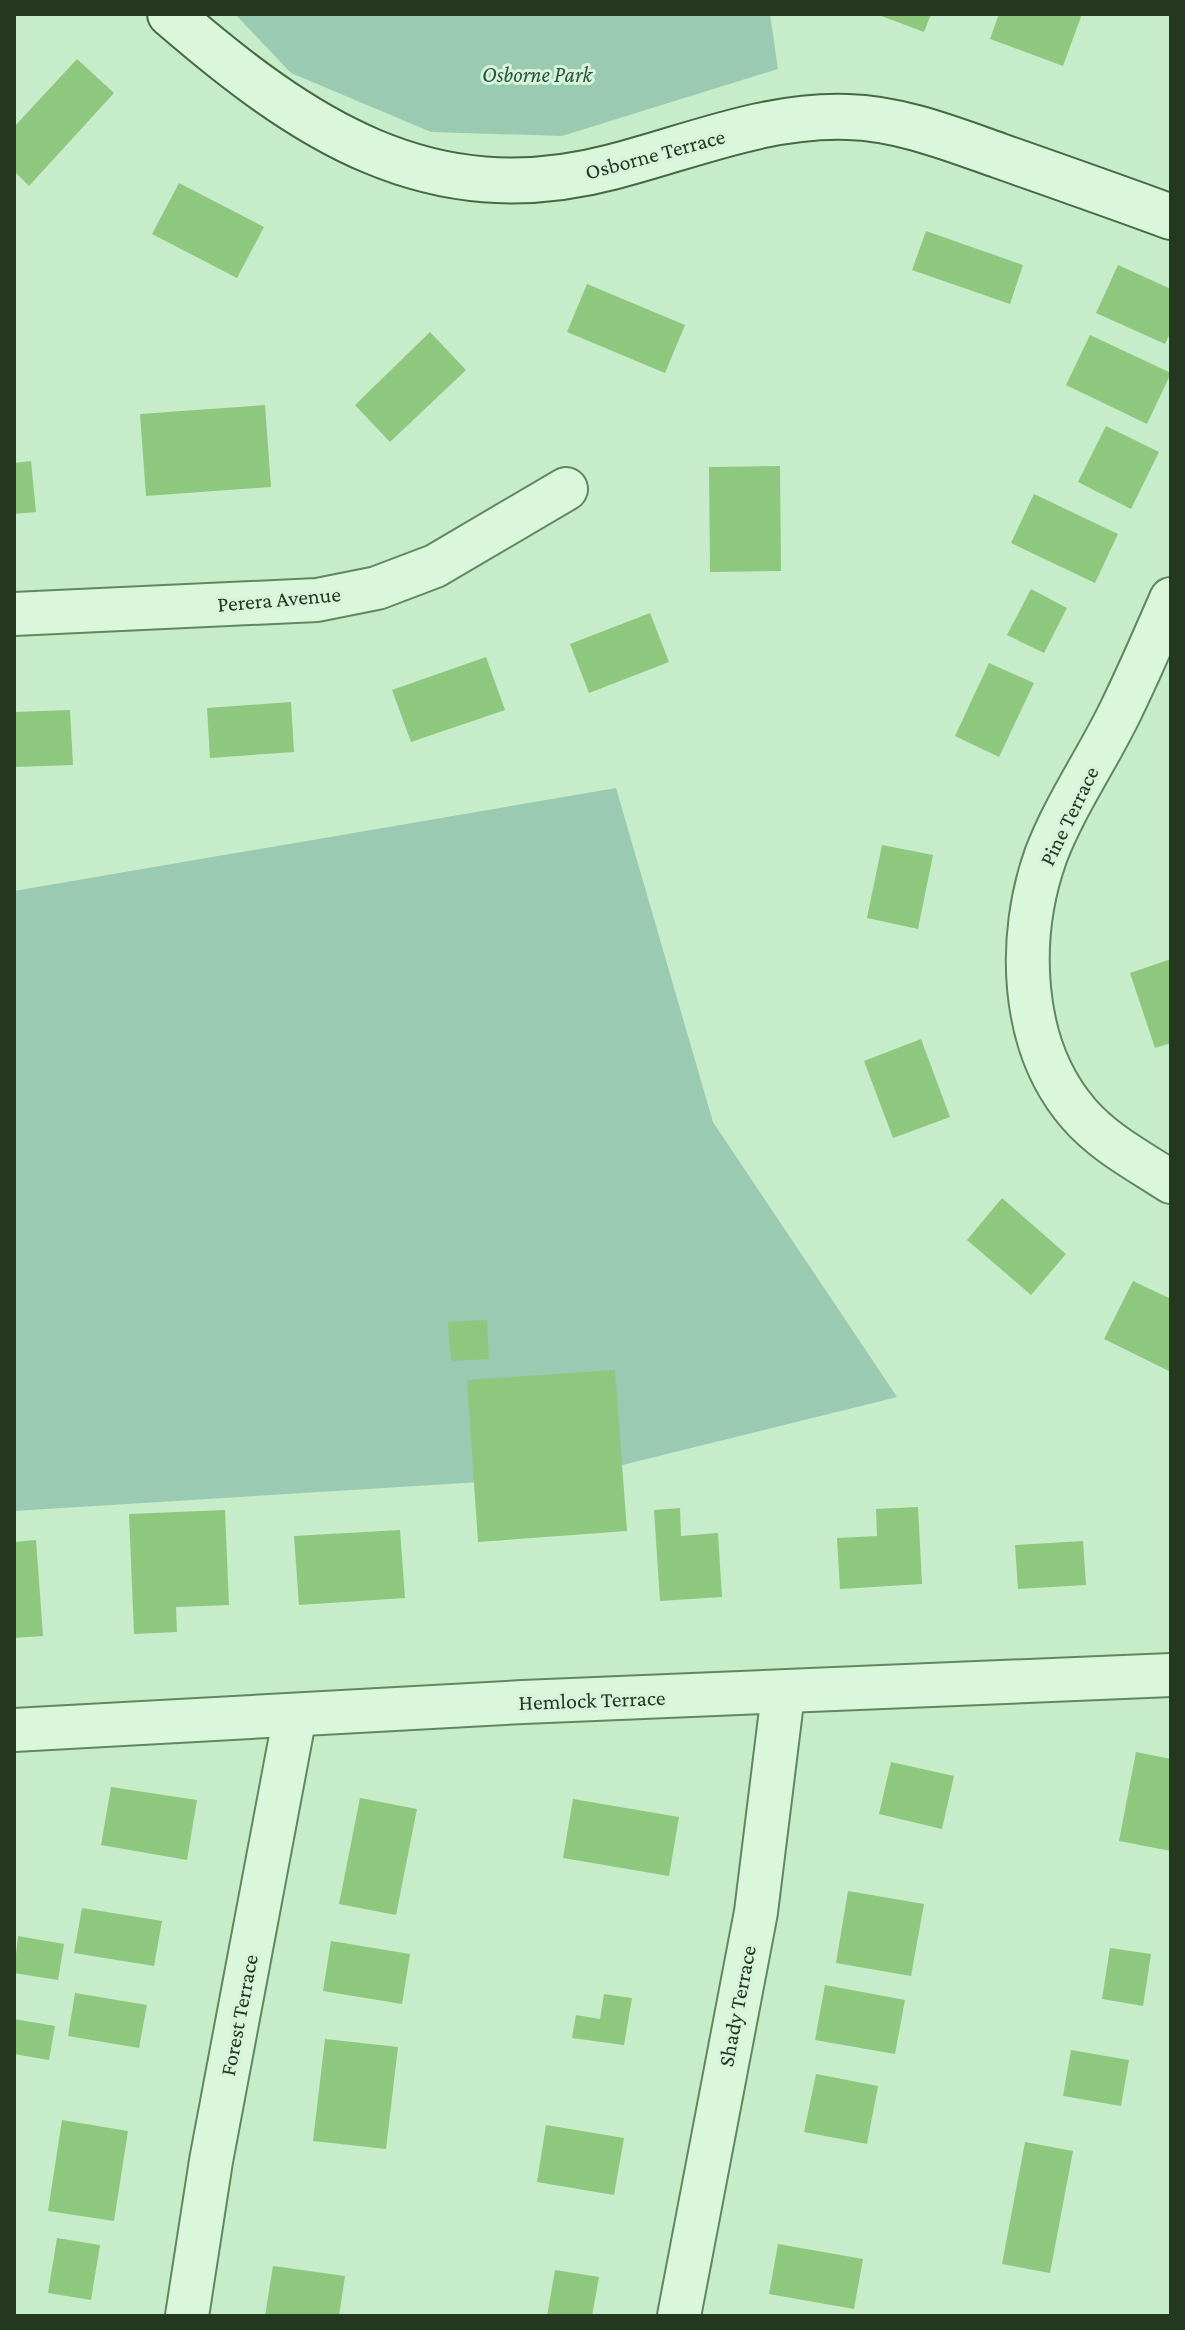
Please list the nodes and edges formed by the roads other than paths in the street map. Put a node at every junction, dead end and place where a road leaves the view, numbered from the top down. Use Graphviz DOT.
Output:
graph roads {
  1 [pos="170,14"];
  2 [pos="1171,217"];
  3 [pos="566,489"];
  4 [pos="1171,599"];
  5 [pos="14,614"];
  6 [pos="1171,1182"];
  7 [pos="1171,1675"];
  8 [pos="783,1694"];
  9 [pos="295,1715"];
  10 [pos="14,1730"];
  11 [pos="187,2316"];
  12 [pos="679,2316"];
  1 -- 2 [label="street, Osborne Terrace"];
  3 -- 5 [label="street, Perera Avenue"];
  4 -- 6 [label="street, Pine Terrace"];
  7 -- 8 [label="street, Hemlock Terrace"];
  8 -- 9 [label="street, Hemlock Terrace"];
  8 -- 12 [label="street, Shady Terrace"];
  9 -- 10 [label="street, Hemlock Terrace"];
  9 -- 11 [label="street, Forest Terrace"];
}
